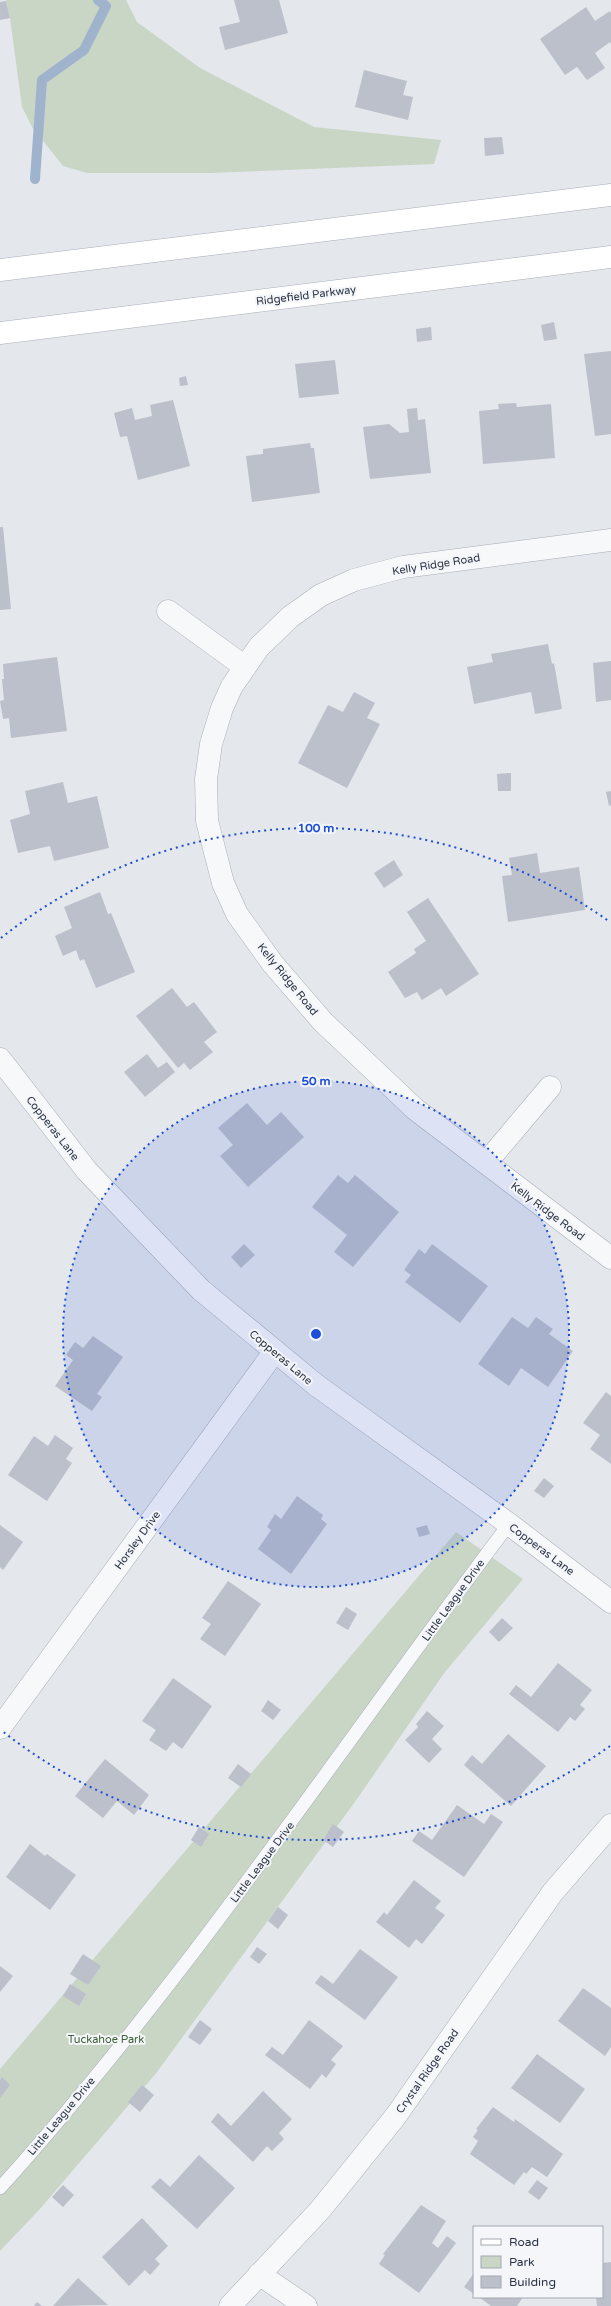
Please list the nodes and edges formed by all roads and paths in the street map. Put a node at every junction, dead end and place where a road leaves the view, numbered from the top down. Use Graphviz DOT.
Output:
graph roads {
  1 [pos="611,195"];
  2 [pos="611,257"];
  3 [pos="0,270"];
  4 [pos="0,333"];
  5 [pos="611,540"];
  6 [pos="168,611"];
  7 [pos="245,667"];
  8 [pos="0,1059"];
  9 [pos="550,1087"];
  10 [pos="486,1163"];
  11 [pos="611,1258"];
  12 [pos="274,1351"];
  13 [pos="508,1524"];
  14 [pos="611,1602"];
  15 [pos="0,1728"];
  16 [pos="611,1825"];
  17 [pos="0,2188"];
  18 [pos="259,2274"];
  19 [pos="230,2306"];
  20 [pos="306,2306"];
  1 -- 3 [label="main road"];
  2 -- 4 [label="main road, Ridgefield Parkway"];
  5 -- 7 [label="street, Kelly Ridge Road"];
  6 -- 7 [label="street"];
  7 -- 10 [label="street, Kelly Ridge Road"];
  8 -- 12 [label="street, Copperas Lane"];
  9 -- 10 [label="street"];
  10 -- 11 [label="street, Kelly Ridge Road"];
  12 -- 13 [label="street, Copperas Lane"];
  12 -- 15 [label="street, Horsley Drive"];
  13 -- 14 [label="street, Copperas Lane"];
  13 -- 17 [label="lane, Little League Drive"];
  16 -- 18 [label="street, Crystal Ridge Road"];
  18 -- 19 [label="street, Crystal Ridge Road"];
  18 -- 20 [label="street"];
}
